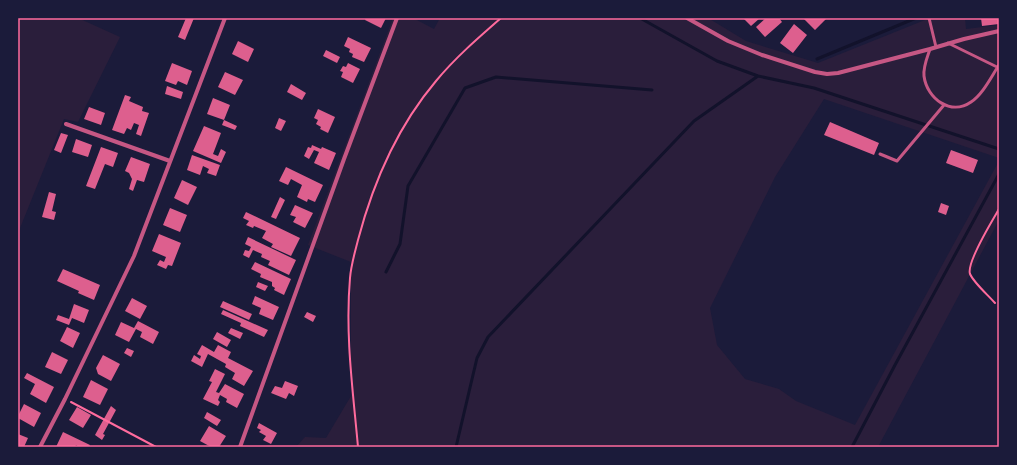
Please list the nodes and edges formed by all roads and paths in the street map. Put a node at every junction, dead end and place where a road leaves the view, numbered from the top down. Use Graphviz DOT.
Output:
graph roads {
  1 [pos="225,18"];
  2 [pos="397,18"];
  3 [pos="501,18"];
  4 [pos="687,18"];
  5 [pos="929,19"];
  6 [pos="999,31"];
  7 [pos="948,44"];
  8 [pos="936,47"];
  9 [pos="930,49"];
  10 [pos="998,66"];
  11 [pos="944,105"];
  12 [pos="66,124"];
  13 [pos="880,154"];
  14 [pos="170,161"];
  15 [pos="999,209"];
  16 [pos="995,303"];
  17 [pos="65,399"];
  18 [pos="40,447"];
  19 [pos="156,447"];
  20 [pos="240,447"];
  21 [pos="358,447"];
  1 -- 14 [label="street"];
  2 -- 20 [label="street"];
  3 -- 21 [label="path"];
  4 -- 9 [label="street"];
  5 -- 8 [label="lane"];
  6 -- 7 [label="street"];
  7 -- 8 [label="street"];
  7 -- 10 [label="lane"];
  8 -- 9 [label="street"];
  9 -- 11 [label="lane"];
  10 -- 11 [label="lane"];
  11 -- 13 [label="lane"];
  12 -- 14 [label="street"];
  14 -- 17 [label="street"];
  15 -- 16 [label="path"];
  17 -- 18 [label="street"];
  17 -- 19 [label="path"];
}
